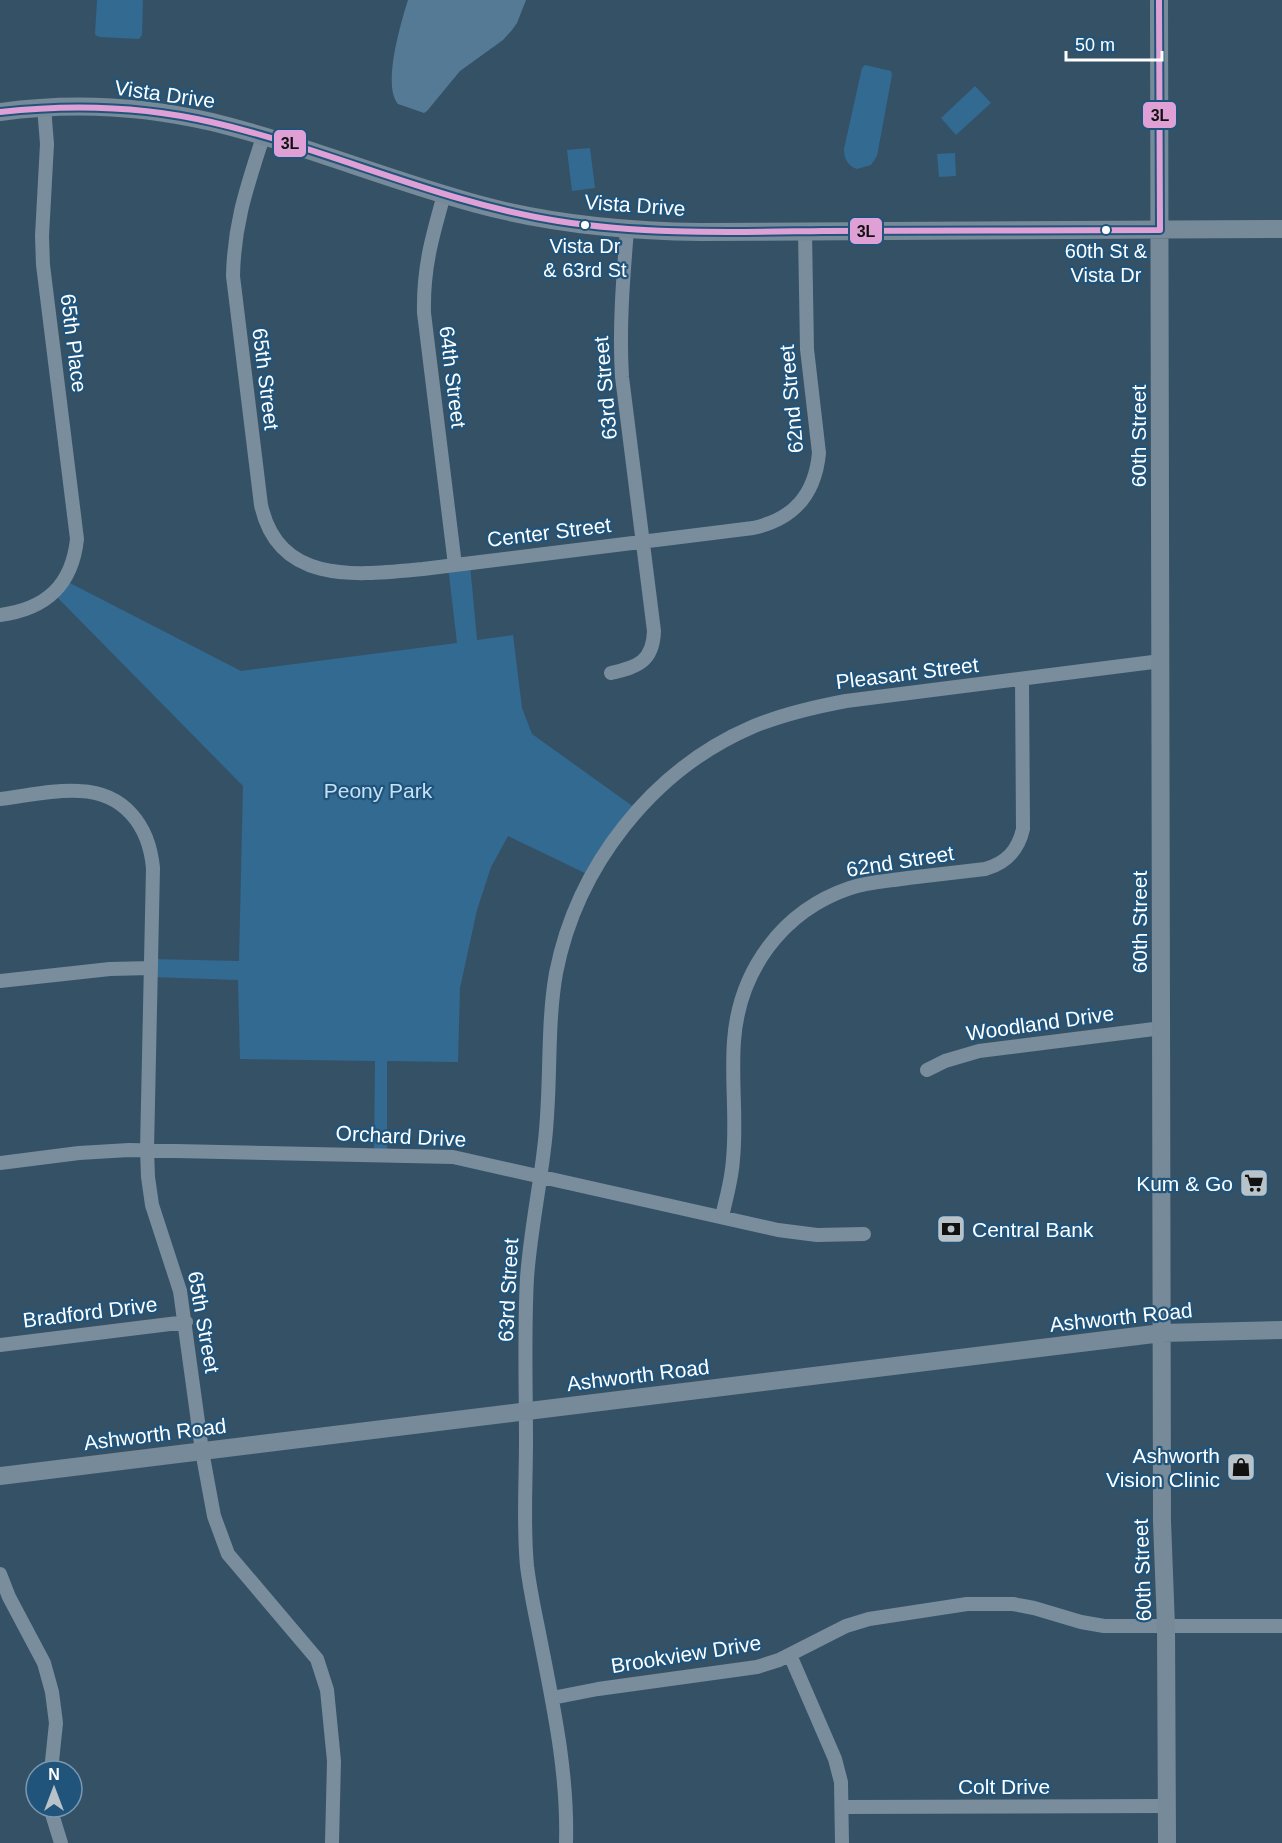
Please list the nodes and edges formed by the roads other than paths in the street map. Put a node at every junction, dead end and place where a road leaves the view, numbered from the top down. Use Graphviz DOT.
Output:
graph roads {
  1 [pos="1159,0"];
  2 [pos="44,107"];
  3 [pos="0,112"];
  4 [pos="263,137"];
  5 [pos="444,195"];
  6 [pos="1282,229"];
  7 [pos="627,230"];
  8 [pos="1160,230"];
  9 [pos="805,232"];
  10 [pos="753,528"];
  11 [pos="643,542"];
  12 [pos="455,565"];
  13 [pos="351,572"];
  14 [pos="0,615"];
  15 [pos="1161,662"];
  16 [pos="611,673"];
  17 [pos="1022,679"];
  18 [pos="674,775"];
  19 [pos="0,799"];
  20 [pos="151,969"];
  21 [pos="0,981"];
  22 [pos="1162,1028"];
  23 [pos="927,1071"];
  24 [pos="147,1150"];
  25 [pos="0,1163"];
  26 [pos="540,1175"];
  27 [pos="722,1217"];
  28 [pos="864,1234"];
  29 [pos="186,1322"];
  30 [pos="1282,1330"];
  31 [pos="1162,1333"];
  32 [pos="0,1345"];
  33 [pos="526,1411"];
  34 [pos="202,1451"];
  35 [pos="0,1476"];
  36 [pos="0,1574"];
  37 [pos="1166,1626"];
  38 [pos="1282,1626"];
  39 [pos="790,1655"];
  40 [pos="552,1698"];
  41 [pos="52,1759"];
  42 [pos="1167,1806"];
  43 [pos="842,1808"];
  44 [pos="54,1819"];
  45 [pos="61,1843"];
  46 [pos="332,1843"];
  47 [pos="566,1843"];
  48 [pos="842,1843"];
  49 [pos="1167,1843"];
  1 -- 8 [label="main road, 60th Street"];
  2 -- 3 [label="main road, Vista Drive"];
  2 -- 4 [label="main road, Vista Drive"];
  2 -- 14 [label="street, 65th Place"];
  4 -- 5 [label="main road, Vista Drive"];
  4 -- 13 [label="street, 65th Street"];
  5 -- 7 [label="main road, Vista Drive"];
  5 -- 12 [label="street, 64th Street"];
  6 -- 8 [label="main road, Vista Drive"];
  7 -- 9 [label="main road, Vista Drive"];
  7 -- 11 [label="street, 63rd Street"];
  8 -- 9 [label="main road, Vista Drive"];
  8 -- 15 [label="main road, 60th Street"];
  9 -- 10 [label="street, 62nd Street"];
  10 -- 11 [label="street, Center Street"];
  11 -- 12 [label="street, Center Street"];
  11 -- 16 [label="street, 63rd Street"];
  12 -- 13 [label="street, Center Street"];
  15 -- 17 [label="street, Pleasant Street"];
  15 -- 22 [label="main road, 60th Street"];
  17 -- 18 [label="street, Pleasant Street"];
  17 -- 27 [label="street, 62nd Street"];
  18 -- 26 [label="street, 63rd Street"];
  19 -- 20 [label="street, 65th Street"];
  20 -- 21 [label="street"];
  20 -- 24 [label="street, 65th Street"];
  22 -- 23 [label="street, Woodland Drive"];
  22 -- 31 [label="main road, 60th Street"];
  24 -- 25 [label="street, Orchard Drive"];
  24 -- 26 [label="street, Orchard Drive"];
  24 -- 29 [label="street, 65th Street"];
  26 -- 27 [label="street, Orchard Drive"];
  26 -- 33 [label="street, 63rd Street"];
  27 -- 28 [label="street, Orchard Drive"];
  29 -- 32 [label="street, Bradford Drive"];
  29 -- 34 [label="street, 65th Street"];
  30 -- 31 [label="main road, Ashworth Road"];
  31 -- 33 [label="main road, Ashworth Road"];
  31 -- 37 [label="main road, 60th Street"];
  33 -- 34 [label="main road, Ashworth Road"];
  33 -- 40 [label="street, 63rd Street"];
  34 -- 35 [label="main road, Ashworth Road"];
  34 -- 46 [label="street, 65th Street"];
  36 -- 41 [label="street"];
  37 -- 38 [label="street, Brookview Drive"];
  37 -- 39 [label="street, Brookview Drive"];
  37 -- 42 [label="main road, 60th Street"];
  39 -- 40 [label="street, Brookview Drive"];
  39 -- 43 [label="street"];
  40 -- 47 [label="street, 63rd Street"];
  42 -- 43 [label="street, Colt Drive"];
  42 -- 49 [label="main road, 60th Street"];
  43 -- 48 [label="street"];
  44 -- 45 [label="street"];
}
